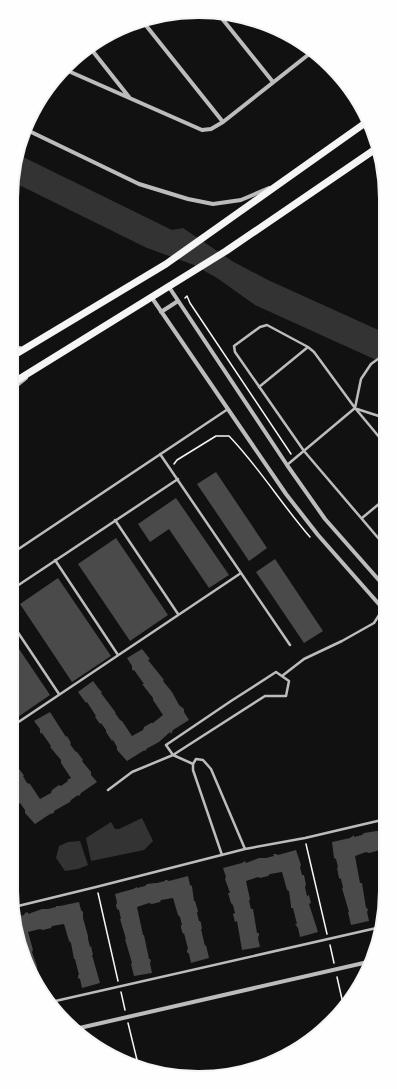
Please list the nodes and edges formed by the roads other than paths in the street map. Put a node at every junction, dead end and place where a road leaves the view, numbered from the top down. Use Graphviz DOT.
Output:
graph roads {
  1 [pos="223,20"];
  2 [pos="146,26"];
  3 [pos="94,51"];
  4 [pos="308,55"];
  5 [pos="70,72"];
  6 [pos="273,82"];
  7 [pos="129,97"];
  8 [pos="223,122"];
  9 [pos="363,125"];
  10 [pos="31,132"];
  11 [pos="373,151"];
  12 [pos="283,182"];
  13 [pos="169,287"];
  14 [pos="152,298"];
  15 [pos="178,301"];
  16 [pos="161,312"];
  17 [pos="28,346"];
  18 [pos="308,347"];
  19 [pos="18,349"];
  20 [pos="18,352"];
  21 [pos="379,358"];
  22 [pos="41,366"];
  23 [pos="18,380"];
  24 [pos="18,384"];
  25 [pos="259,387"];
  26 [pos="228,408"];
  27 [pos="355,408"];
  28 [pos="379,416"];
  29 [pos="379,437"];
  30 [pos="304,451"];
  31 [pos="160,454"];
  32 [pos="287,465"];
  33 [pos="178,479"];
  34 [pos="379,504"];
  35 [pos="362,518"];
  36 [pos="115,520"];
  37 [pos="379,539"];
  38 [pos="18,549"];
  39 [pos="55,560"];
  40 [pos="241,573"];
  41 [pos="379,580"];
  42 [pos="18,585"];
  43 [pos="379,604"];
  44 [pos="178,614"];
  45 [pos="379,616"];
  46 [pos="18,632"];
  47 [pos="290,645"];
  48 [pos="118,655"];
  49 [pos="282,676"];
  50 [pos="59,694"];
  51 [pos="18,722"];
  52 [pos="173,755"];
  53 [pos="193,764"];
  54 [pos="108,790"];
  55 [pos="379,821"];
  56 [pos="245,850"];
  57 [pos="222,856"];
  58 [pos="19,906"];
  59 [pos="376,927"];
  60 [pos="363,963"];
  61 [pos="56,1001"];
  62 [pos="80,1027"];
  1 -- 6 [label="street"];
  2 -- 8 [label="street"];
  3 -- 7 [label="street"];
  4 -- 6 [label="street"];
  5 -- 7 [label="street"];
  6 -- 8 [label="street"];
  7 -- 8 [label="street"];
  9 -- 12 [label="main road"];
  10 -- 12 [label="street"];
  11 -- 13 [label="main road"];
  12 -- 17 [label="main road"];
  13 -- 14 [label="main road"];
  13 -- 15 [label="street"];
  14 -- 16 [label="street"];
  14 -- 22 [label="main road"];
  15 -- 16 [label="street"];
  15 -- 32 [label="street"];
  16 -- 26 [label="street"];
  17 -- 19 [label="street"];
  17 -- 20 [label="main road"];
  18 -- 25 [label="lane"];
  18 -- 25 [label="lane"];
  18 -- 27 [label="lane"];
  21 -- 27 [label="lane"];
  22 -- 23 [label="main road"];
  22 -- 24 [label="street"];
  25 -- 30 [label="lane"];
  26 -- 31 [label="lane"];
  26 -- 43 [label="street"];
  27 -- 28 [label="lane"];
  27 -- 29 [label="lane"];
  27 -- 30 [label="lane"];
  30 -- 32 [label="lane"];
  30 -- 35 [label="lane"];
  31 -- 33 [label="lane"];
  31 -- 38 [label="lane"];
  32 -- 41 [label="street"];
  33 -- 36 [label="lane"];
  33 -- 40 [label="lane"];
  34 -- 35 [label="lane"];
  35 -- 37 [label="lane"];
  36 -- 39 [label="lane"];
  36 -- 44 [label="lane"];
  39 -- 42 [label="lane"];
  39 -- 48 [label="lane"];
  40 -- 44 [label="lane"];
  40 -- 47 [label="lane"];
  44 -- 48 [label="lane"];
  45 -- 49 [label="lane"];
  46 -- 50 [label="lane"];
  48 -- 50 [label="lane"];
  49 -- 52 [label="lane"];
  49 -- 52 [label="lane"];
  50 -- 51 [label="lane"];
  52 -- 53 [label="lane"];
  52 -- 54 [label="lane"];
  53 -- 56 [label="lane"];
  53 -- 57 [label="lane"];
  55 -- 56 [label="lane"];
  56 -- 57 [label="lane"];
  57 -- 58 [label="lane"];
  59 -- 61 [label="lane"];
  60 -- 62 [label="street"];
}
